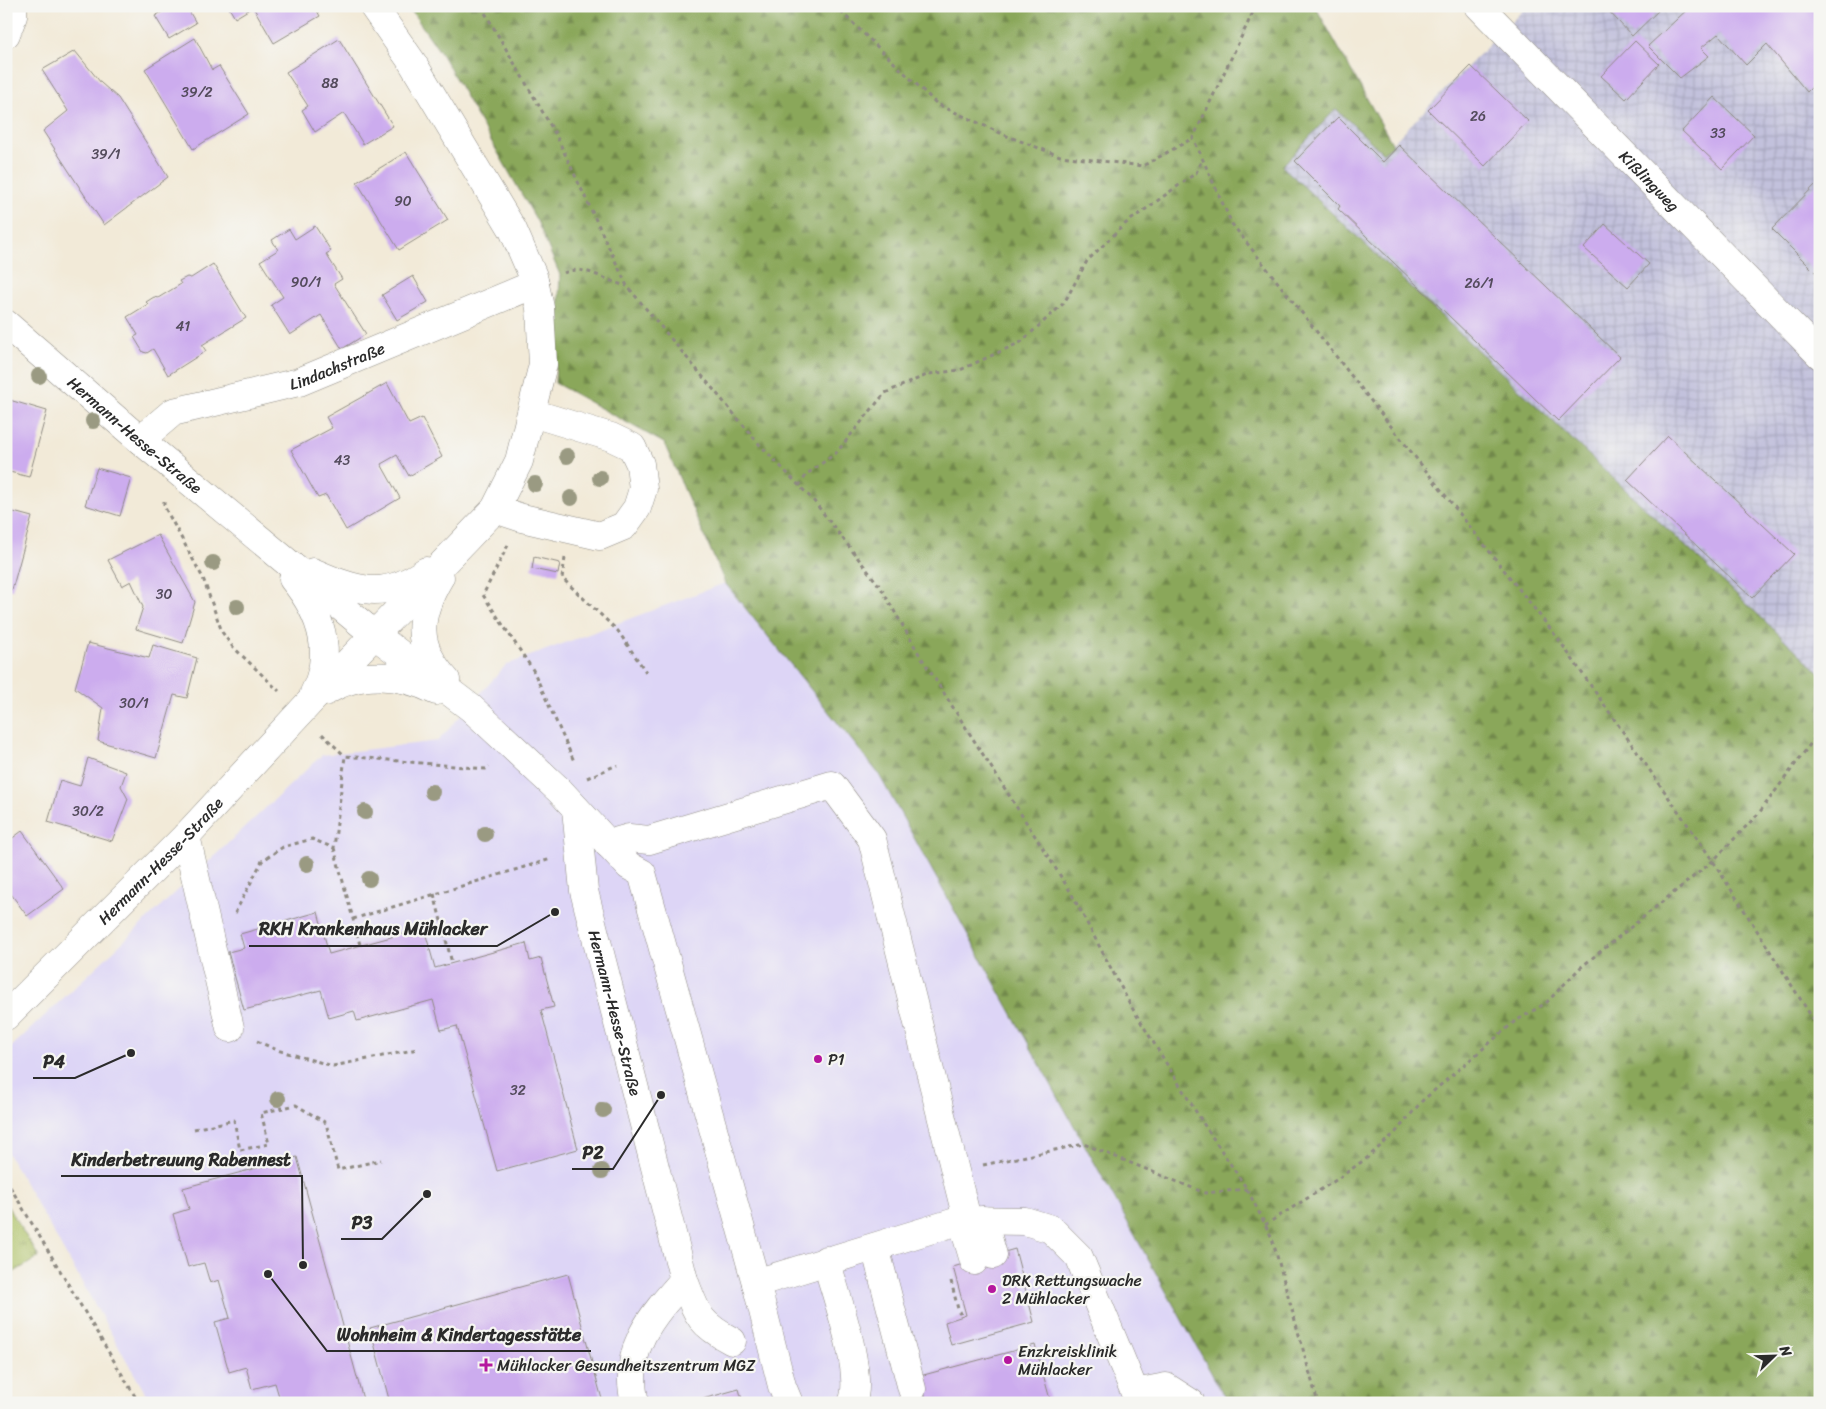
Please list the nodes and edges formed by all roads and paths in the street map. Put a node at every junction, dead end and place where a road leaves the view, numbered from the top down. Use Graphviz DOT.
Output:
graph roads {
  1 [pos="13,6"];
  2 [pos="373,6"];
  3 [pos="481,6"];
  4 [pos="835,6"];
  5 [pos="1256,6"];
  6 [pos="1479,6"];
  7 [pos="6,34"];
  8 [pos="1193,138"];
  9 [pos="1202,159"];
  10 [pos="627,286"];
  11 [pos="537,291"];
  12 [pos="6,324"];
  13 [pos="1820,355"];
  14 [pos="532,413"];
  15 [pos="149,448"];
  16 [pos="799,486"];
  17 [pos="495,509"];
  18 [pos="522,518"];
  19 [pos="570,530"];
  20 [pos="265,544"];
  21 [pos="456,549"];
  22 [pos="375,635"];
  23 [pos="646,672"];
  24 [pos="305,707"];
  25 [pos="471,708"];
  26 [pos="1820,731"];
  27 [pos="512,747"];
  28 [pos="345,756"];
  29 [pos="575,763"];
  30 [pos="576,809"];
  31 [pos="186,836"];
  32 [pos="608,844"];
  33 [pos="334,848"];
  34 [pos="580,850"];
  35 [pos="1713,861"];
  36 [pos="434,894"];
  37 [pos="353,919"];
  38 [pos="208,936"];
  39 [pos="360,945"];
  40 [pos="452,963"];
  41 [pos="6,1016"];
  42 [pos="230,1028"];
  43 [pos="1820,1030"];
  44 [pos="418,1048"];
  45 [pos="194,1129"];
  46 [pos="381,1160"];
  47 [pos="956,1170"];
  48 [pos="6,1180"];
  49 [pos="1247,1189"];
  50 [pos="971,1219"];
  51 [pos="1265,1225"];
  52 [pos="875,1247"];
  53 [pos="983,1258"];
  54 [pos="826,1260"];
  55 [pos="684,1280"];
  56 [pos="756,1283"];
  57 [pos="732,1341"];
  58 [pos="912,1389"];
  59 [pos="139,1403"];
  60 [pos="635,1403"];
  61 [pos="790,1403"];
  62 [pos="852,1403"];
  63 [pos="1191,1403"];
  64 [pos="1318,1403"];
  1 -- 7 [label="street"];
  2 -- 11 [label="street"];
  3 -- 10 [label="path"];
  4 -- 8 [label="path"];
  5 -- 8 [label="path"];
  6 -- 13 [label="street, Kißlingweg"];
  8 -- 9 [label="path"];
  9 -- 16 [label="path"];
  9 -- 35 [label="path"];
  10 -- 11 [label="path"];
  10 -- 16 [label="path"];
  11 -- 14 [label="street"];
  11 -- 15 [label="street, Lindachstraße"];
  12 -- 15 [label="street, Hermann-Hesse-Straße"];
  14 -- 17 [label="street"];
  14 -- 19 [label="street"];
  15 -- 20 [label="street, Hermann-Hesse-Straße"];
  15 -- 24 [label="path"];
  16 -- 49 [label="path"];
  17 -- 18 [label="street"];
  17 -- 21 [label="street"];
  18 -- 19 [label="street"];
  18 -- 29 [label="path"];
  19 -- 23 [label="path"];
  20 -- 21 [label="street"];
  20 -- 22 [label="street, Hermann-Hesse-Straße"];
  20 -- 24 [label="street, Hermann-Hesse-Straße"];
  21 -- 22 [label="street"];
  21 -- 25 [label="street"];
  22 -- 24 [label="street, Hermann-Hesse-Straße"];
  22 -- 25 [label="street, Hermann-Hesse-Straße"];
  24 -- 25 [label="street, Hermann-Hesse-Straße"];
  24 -- 28 [label="path"];
  24 -- 31 [label="street, Hermann-Hesse-Straße"];
  25 -- 27 [label="street, Hermann-Hesse-Straße"];
  26 -- 35 [label="path"];
  27 -- 28 [label="path"];
  27 -- 30 [label="street, Hermann-Hesse-Straße"];
  28 -- 33 [label="path"];
  30 -- 32 [label="street, Hermann-Hesse-Straße"];
  30 -- 34 [label="street, Hermann-Hesse-Straße"];
  31 -- 38 [label="street"];
  31 -- 41 [label="street, Hermann-Hesse-Straße"];
  32 -- 47 [label="street"];
  32 -- 56 [label="street, Hermann-Hesse-Straße"];
  33 -- 37 [label="path"];
  33 -- 38 [label="path"];
  34 -- 36 [label="path"];
  34 -- 55 [label="street, Hermann-Hesse-Straße"];
  35 -- 43 [label="path"];
  35 -- 51 [label="path"];
  36 -- 37 [label="path"];
  36 -- 40 [label="path"];
  37 -- 39 [label="path"];
  38 -- 42 [label="street"];
  42 -- 44 [label="path"];
  45 -- 46 [label="path"];
  47 -- 49 [label="path"];
  47 -- 50 [label="street"];
  48 -- 59 [label="path"];
  49 -- 51 [label="path"];
  50 -- 52 [label="street"];
  50 -- 53 [label="street"];
  50 -- 63 [label="street"];
  51 -- 64 [label="path"];
  52 -- 54 [label="street"];
  52 -- 58 [label="street"];
  54 -- 56 [label="street"];
  54 -- 62 [label="street"];
  55 -- 57 [label="street, Hermann-Hesse-Straße"];
  55 -- 60 [label="street"];
  56 -- 61 [label="street, Hermann-Hesse-Straße"];
}
